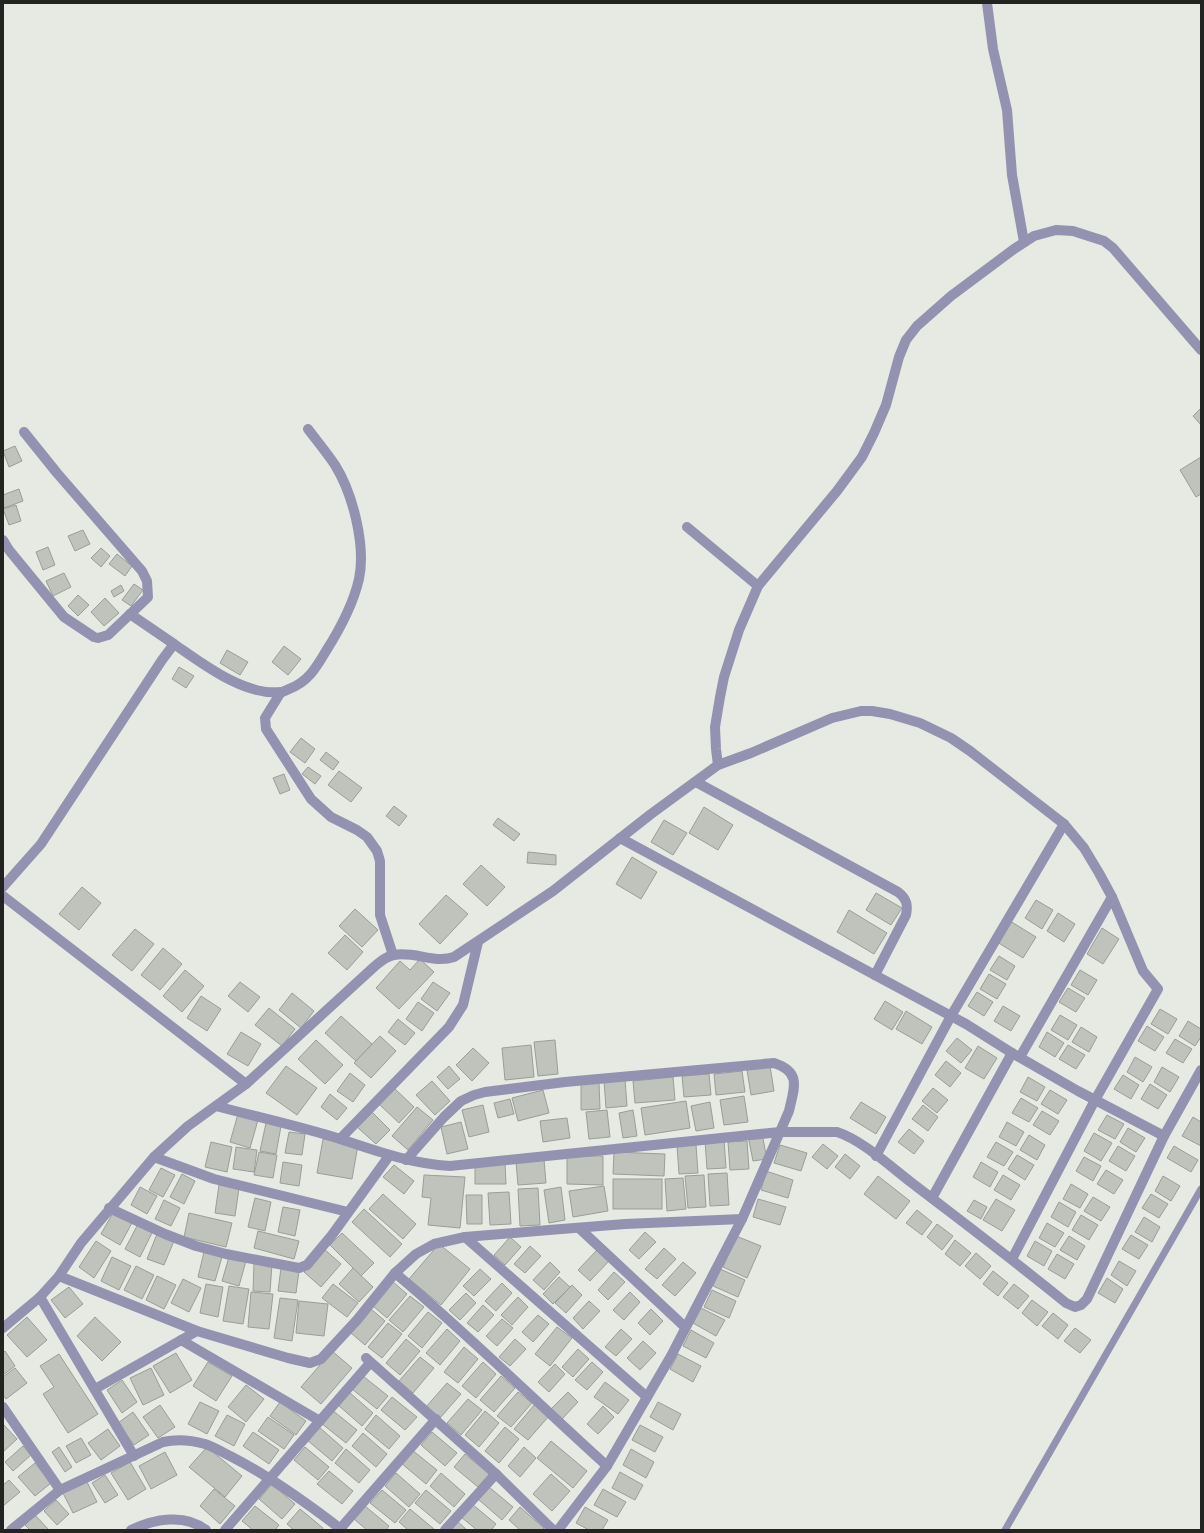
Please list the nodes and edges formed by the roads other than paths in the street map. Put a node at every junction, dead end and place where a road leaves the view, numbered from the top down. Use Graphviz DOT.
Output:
graph roads {
  1 [pos="987,3"];
  2 [pos="1024,242"];
  3 [pos="1201,350"];
  4 [pos="308,429"];
  5 [pos="24,432"];
  6 [pos="688,528"];
  7 [pos="3,540"];
  8 [pos="758,586"];
  9 [pos="130,614"];
  10 [pos="174,644"];
  11 [pos="281,692"];
  12 [pos="718,765"];
  13 [pos="696,782"];
  14 [pos="1064,824"];
  15 [pos="620,838"];
  16 [pos="3,887"];
  17 [pos="3,896"];
  18 [pos="1112,897"];
  19 [pos="478,942"];
  20 [pos="393,955"];
  21 [pos="875,975"];
  22 [pos="951,1016"];
  23 [pos="1016,1055"];
  24 [pos="1201,1070"];
  25 [pos="246,1084"];
  26 [pos="1095,1100"];
  27 [pos="216,1106"];
  28 [pos="780,1132"];
  29 [pos="1164,1136"];
  30 [pos="340,1139"];
  31 [pos="389,1156"];
  32 [pos="876,1156"];
  33 [pos="154,1157"];
  34 [pos="406,1160"];
  35 [pos="1201,1189"];
  36 [pos="932,1198"];
  37 [pos="110,1208"];
  38 [pos="348,1212"];
  39 [pos="742,1219"];
  40 [pos="580,1228"];
  41 [pos="465,1237"];
  42 [pos="1012,1259"];
  43 [pos="395,1273"];
  44 [pos="59,1276"];
  45 [pos="40,1297"];
  46 [pos="685,1327"];
  47 [pos="3,1328"];
  48 [pos="197,1330"];
  49 [pos="181,1340"];
  50 [pos="95,1389"];
  51 [pos="647,1397"];
  52 [pos="3,1407"];
  53 [pos="436,1419"];
  54 [pos="320,1421"];
  55 [pos="134,1456"];
  56 [pos="607,1466"];
  57 [pos="496,1474"];
  58 [pos="269,1479"];
  59 [pos="60,1490"];
  60 [pos="10,1530"];
  61 [pos="131,1530"];
  62 [pos="206,1530"];
  63 [pos="225,1530"];
  64 [pos="340,1530"];
  65 [pos="445,1530"];
  66 [pos="553,1530"];
  67 [pos="558,1530"];
  68 [pos="1005,1530"];
  1 -- 2 [label="street"];
  2 -- 3 [label="street"];
  2 -- 8 [label="street"];
  4 -- 11 [label="street"];
  5 -- 9 [label="street"];
  6 -- 8 [label="street"];
  7 -- 9 [label="street"];
  8 -- 12 [label="street"];
  9 -- 10 [label="street"];
  10 -- 11 [label="street"];
  10 -- 16 [label="street"];
  11 -- 20 [label="street"];
  12 -- 13 [label="street"];
  12 -- 14 [label="street"];
  13 -- 15 [label="street"];
  13 -- 21 [label="street"];
  14 -- 18 [label="street"];
  14 -- 22 [label="street"];
  15 -- 19 [label="street"];
  15 -- 21 [label="street"];
  17 -- 25 [label="street"];
  18 -- 23 [label="street"];
  18 -- 26 [label="street"];
  19 -- 20 [label="street"];
  19 -- 30 [label="street"];
  20 -- 25 [label="street"];
  21 -- 22 [label="street"];
  22 -- 23 [label="street"];
  22 -- 32 [label="street"];
  23 -- 26 [label="street"];
  23 -- 36 [label="street"];
  24 -- 29 [label="street"];
  25 -- 27 [label="street"];
  26 -- 29 [label="street"];
  26 -- 42 [label="street"];
  27 -- 30 [label="street"];
  27 -- 33 [label="street"];
  28 -- 32 [label="street"];
  28 -- 34 [label="street"];
  28 -- 34 [label="street"];
  28 -- 39 [label="street"];
  29 -- 42 [label="street"];
  30 -- 31 [label="street"];
  31 -- 34 [label="street"];
  31 -- 38 [label="street"];
  32 -- 36 [label="street"];
  33 -- 37 [label="street"];
  33 -- 38 [label="street"];
  35 -- 68 [label="lane"];
  36 -- 42 [label="street"];
  37 -- 38 [label="street"];
  37 -- 44 [label="street"];
  39 -- 40 [label="street"];
  39 -- 46 [label="street"];
  40 -- 41 [label="street"];
  40 -- 46 [label="street"];
  41 -- 43 [label="street"];
  41 -- 51 [label="street"];
  43 -- 48 [label="street"];
  43 -- 56 [label="street"];
  44 -- 45 [label="street"];
  44 -- 48 [label="street"];
  45 -- 47 [label="street"];
  45 -- 50 [label="street"];
  46 -- 51 [label="street"];
  48 -- 49 [label="street"];
  49 -- 50 [label="street"];
  49 -- 54 [label="street"];
  50 -- 55 [label="street"];
  51 -- 56 [label="street"];
  52 -- 59 [label="street"];
  53 -- 54 [label="street"];
  53 -- 57 [label="street"];
  53 -- 64 [label="street"];
  54 -- 58 [label="street"];
  55 -- 58 [label="street"];
  55 -- 59 [label="street"];
  56 -- 67 [label="street"];
  57 -- 65 [label="street"];
  57 -- 66 [label="street"];
  58 -- 63 [label="street"];
  58 -- 64 [label="street"];
  59 -- 60 [label="street"];
  61 -- 62 [label="street"];
}
